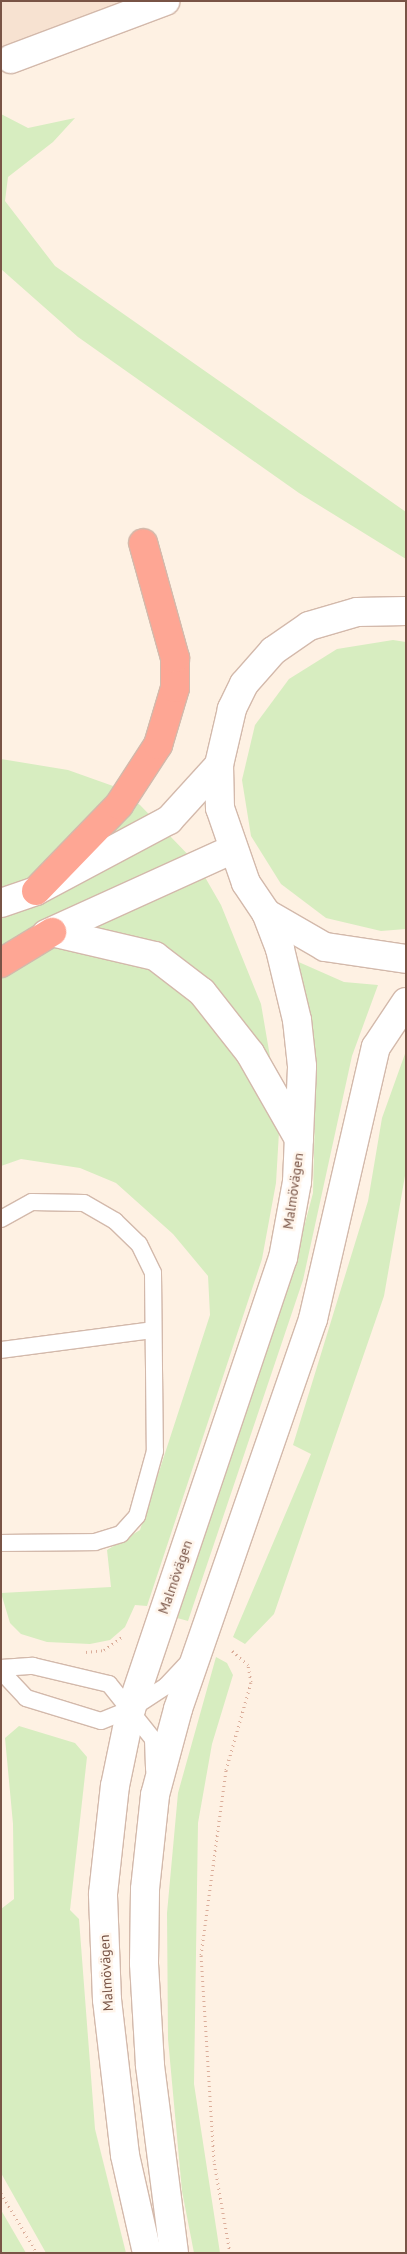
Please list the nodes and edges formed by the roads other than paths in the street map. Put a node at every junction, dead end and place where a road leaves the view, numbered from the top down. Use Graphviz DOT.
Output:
graph roads {
  1 [pos="165,1"];
  2 [pos="11,59"];
  3 [pos="143,542"];
  4 [pos="406,611"];
  5 [pos="219,765"];
  6 [pos="233,849"];
  7 [pos="36,892"];
  8 [pos="1,903"];
  9 [pos="266,913"];
  10 [pos="52,932"];
  11 [pos="1,950"];
  12 [pos="406,958"];
  13 [pos="1,963"];
  14 [pos="406,1002"];
  15 [pos="299,1139"];
  16 [pos="1,1219"];
  17 [pos="152,1330"];
  18 [pos="1,1350"];
  19 [pos="1,1543"];
  20 [pos="201,1642"];
  21 [pos="1,1670"];
  22 [pos="131,1709"];
  23 [pos="155,1795"];
  24 [pos="147,2253"];
  25 [pos="174,2253"];
  1 -- 2 [label="main road"];
  3 -- 7 [label="highway"];
  4 -- 5 [label="main road"];
  5 -- 6 [label="main road"];
  5 -- 7 [label="main road"];
  6 -- 9 [label="main road"];
  6 -- 10 [label="main road"];
  7 -- 8 [label="main road"];
  9 -- 12 [label="main road"];
  9 -- 15 [label="main road, Malmövägen"];
  10 -- 11 [label="main road"];
  10 -- 13 [label="highway"];
  10 -- 15 [label="main road"];
  14 -- 20 [label="main road"];
  15 -- 22 [label="main road, Malmövägen"];
  16 -- 17 [label="lane"];
  17 -- 18 [label="lane"];
  17 -- 19 [label="lane"];
  20 -- 22 [label="lane"];
  20 -- 23 [label="main road"];
  21 -- 22 [label="lane"];
  21 -- 22 [label="lane"];
  22 -- 23 [label="lane"];
  22 -- 24 [label="main road, Malmövägen"];
  23 -- 25 [label="main road"];
}
